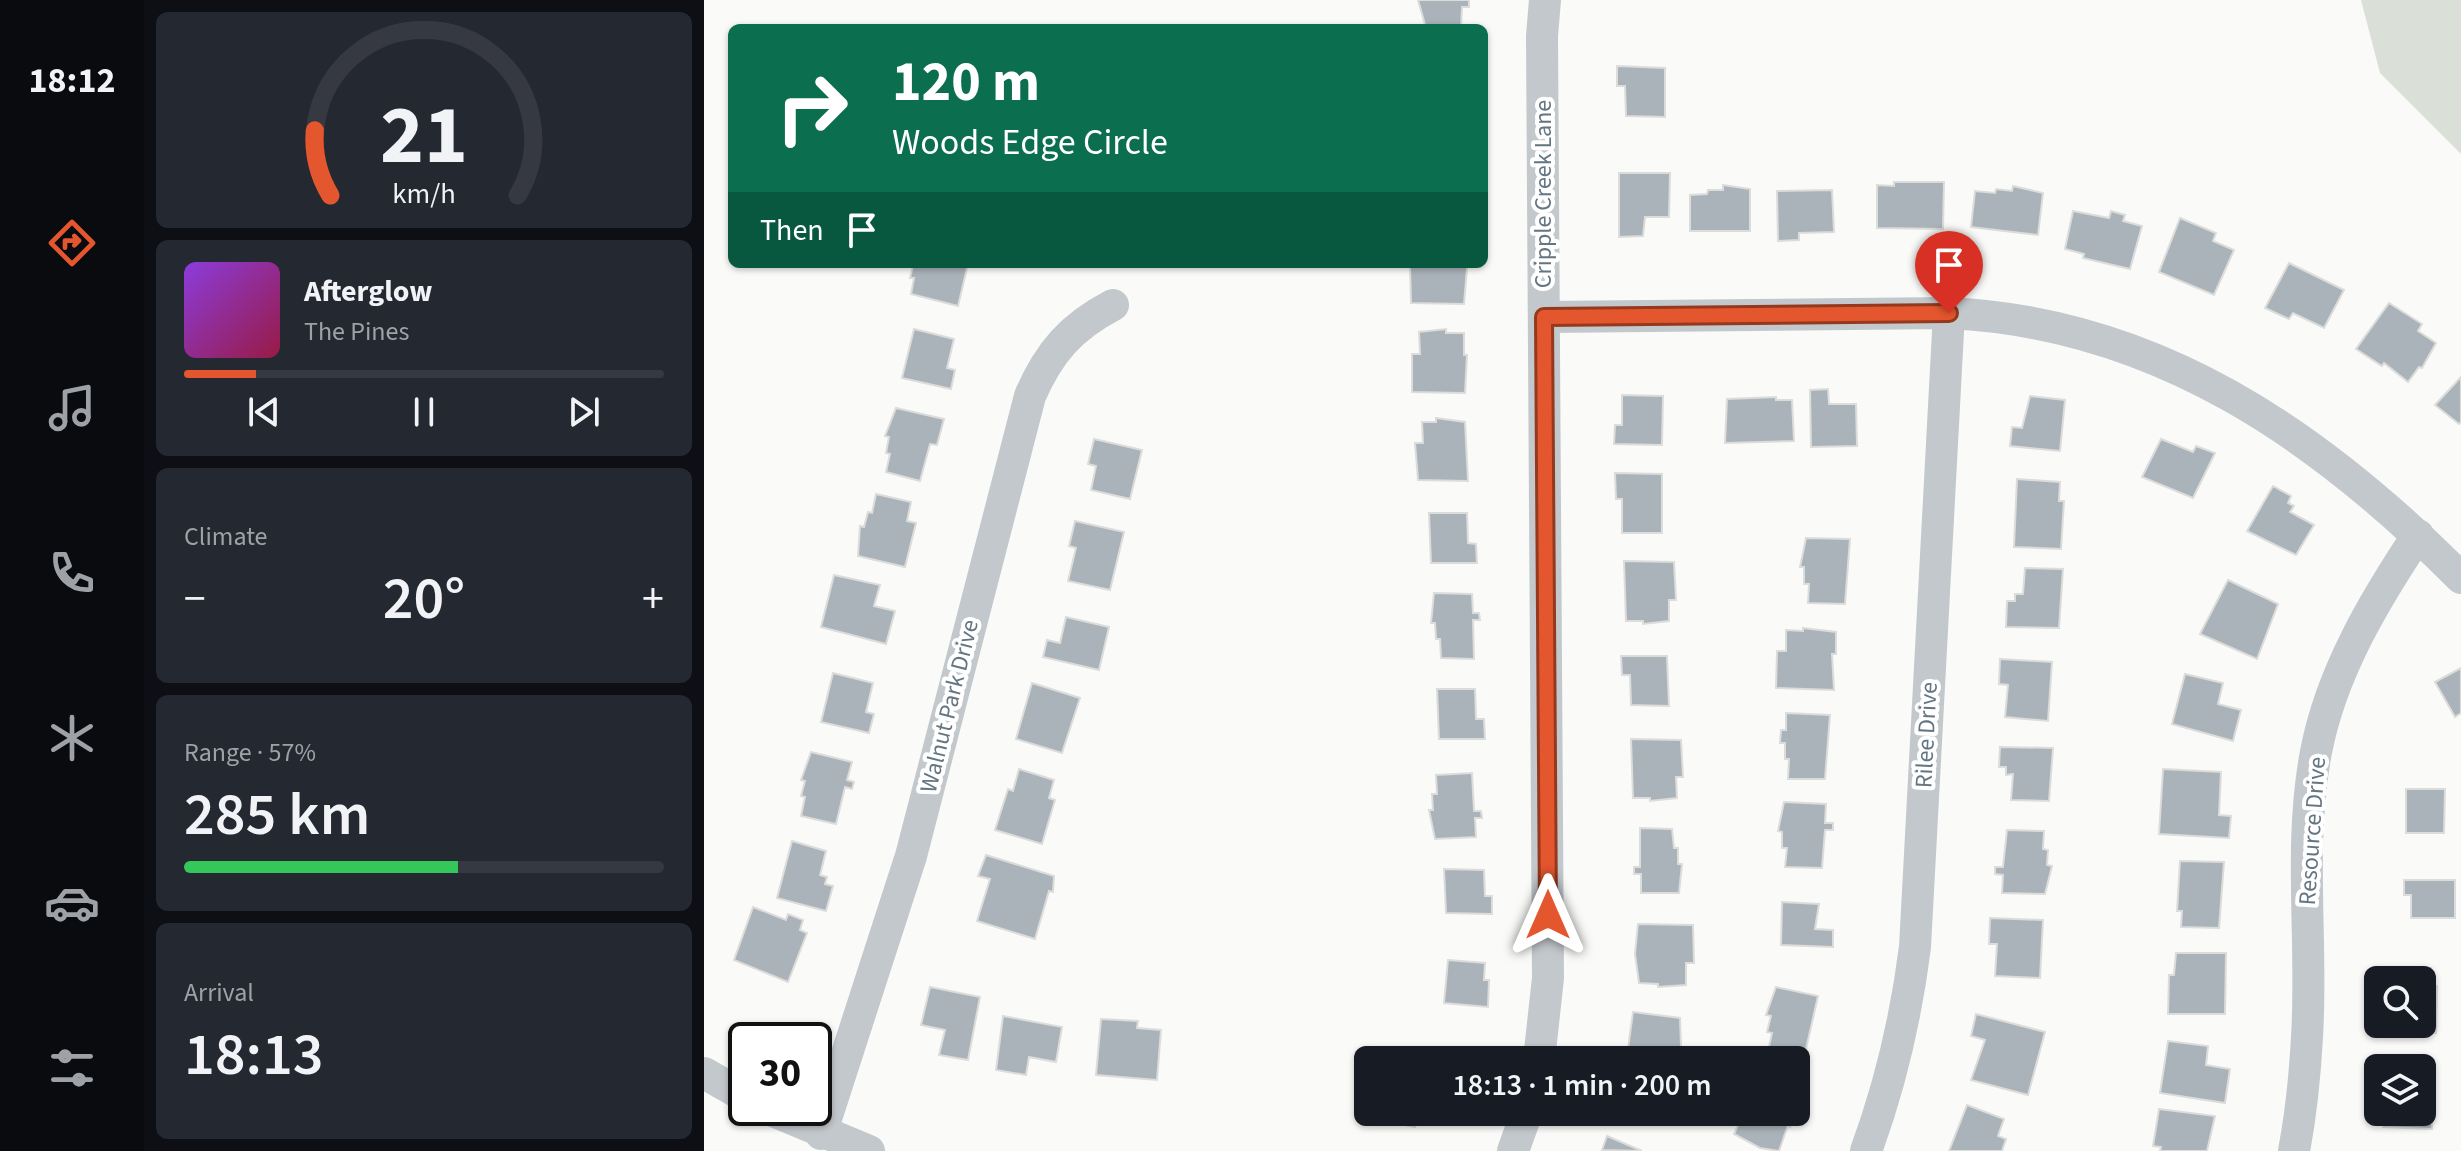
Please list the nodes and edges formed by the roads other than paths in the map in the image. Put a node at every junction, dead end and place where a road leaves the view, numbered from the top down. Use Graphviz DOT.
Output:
graph roads {
  1 [pos="1545,0"];
  2 [pos="1113,305"];
  3 [pos="1949,313"];
  4 [pos="1544,317"];
  5 [pos="2418,535"];
  6 [pos="2461,578"];
  7 [pos="1541,1046"];
  8 [pos="704,1073"];
  9 [pos="728,1087"];
  10 [pos="804,1126"];
  11 [pos="1522,1126"];
  12 [pos="821,1134"];
  13 [pos="869,1151"];
  14 [pos="1513,1151"];
  15 [pos="1866,1151"];
  16 [pos="2294,1151"];
  1 -- 4 [label="street, Cripple Creek Lane"];
  2 -- 12 [label="street, Walnut Park Drive"];
  3 -- 4 [label="street"];
  3 -- 5 [label="street"];
  3 -- 15 [label="street, Rilee Drive"];
  4 -- 7 [label="street, Cripple Creek Lane"];
  5 -- 6 [label="street"];
  5 -- 16 [label="street, Resource Drive"];
  8 -- 9 [label="street"];
  10 -- 12 [label="street"];
  11 -- 14 [label="street"];
  12 -- 13 [label="street"];
}
